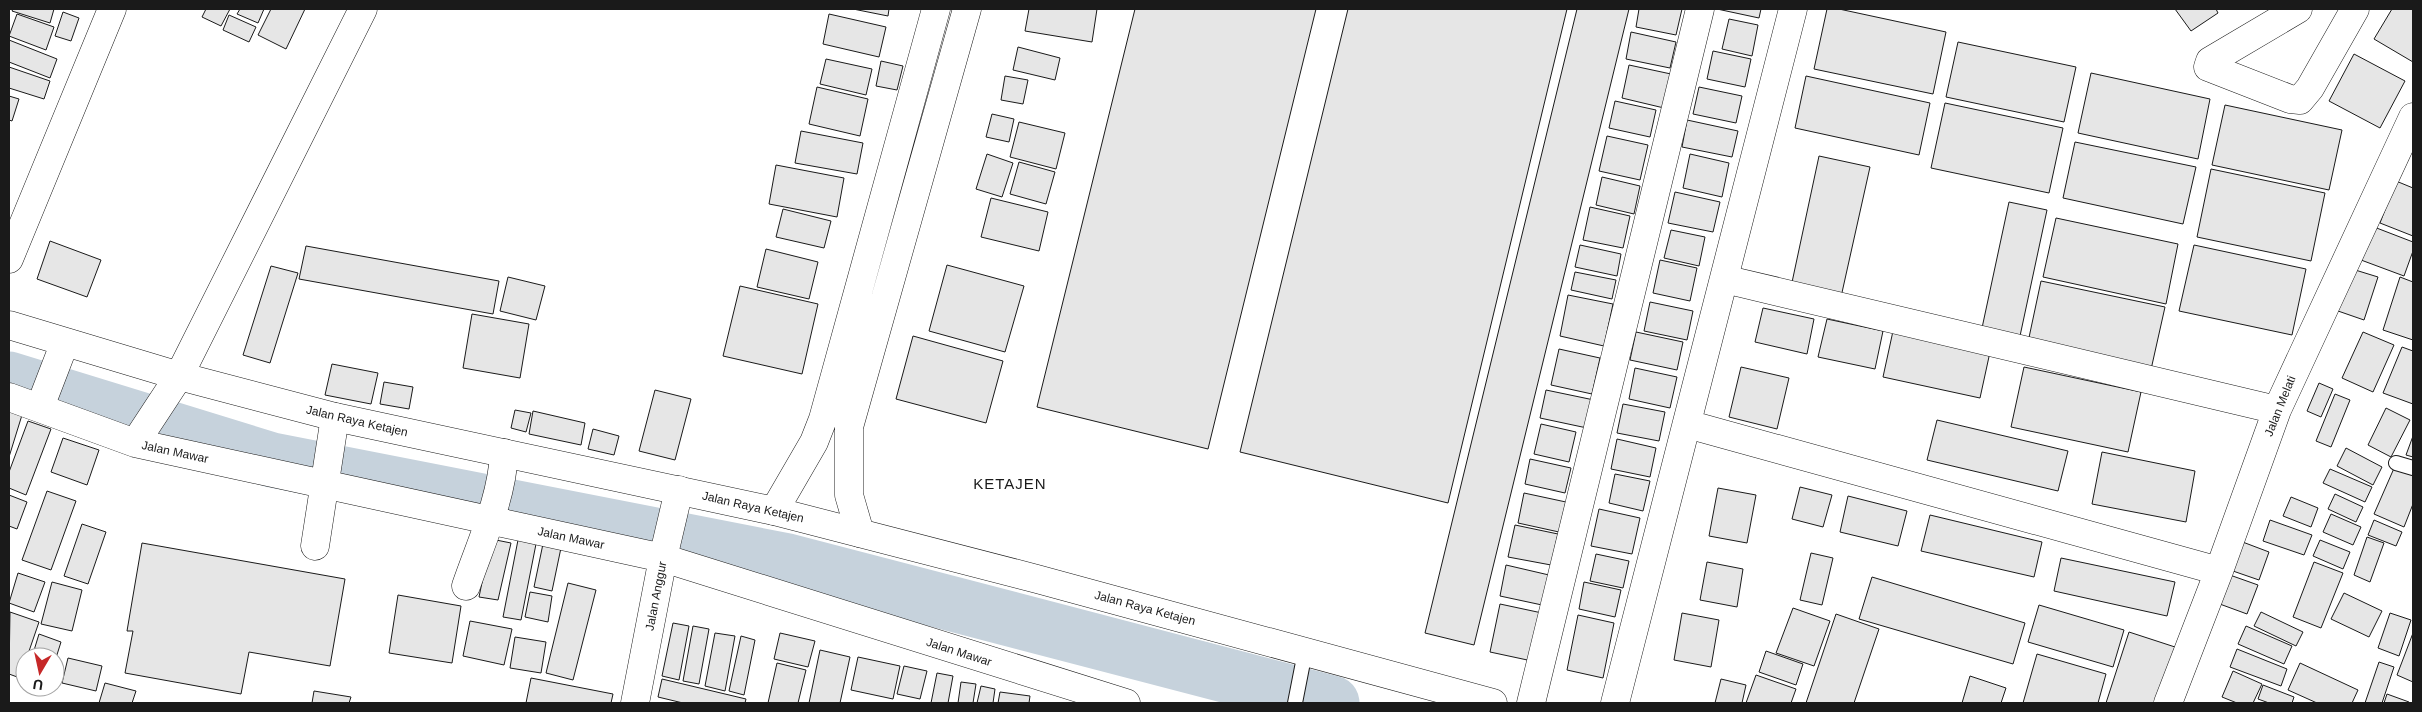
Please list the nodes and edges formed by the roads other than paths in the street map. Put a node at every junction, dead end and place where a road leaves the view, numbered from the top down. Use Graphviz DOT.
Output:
graph roads {
  1 [pos="112,9"];
  2 [pos="363,9"];
  3 [pos="936,9"];
  4 [pos="967,9"];
  5 [pos="1700,9"];
  6 [pos="1793,9"];
  7 [pos="2298,9"];
  8 [pos="2355,9"];
  9 [pos="2413,117"];
  10 [pos="9,259"];
  11 [pos="1724,279"];
  12 [pos="9,325"];
  13 [pos="62,350"];
  14 [pos="171,387"];
  15 [pos="9,397"];
  16 [pos="43,400"];
  17 [pos="2277,410"];
  18 [pos="823,419"];
  19 [pos="1687,424"];
  20 [pos="849,427"];
  21 [pos="334,429"];
  22 [pos="139,437"];
  23 [pos="504,460"];
  24 [pos="2396,463"];
  25 [pos="2413,468"];
  26 [pos="326,478"];
  27 [pos="678,496"];
  28 [pos="774,511"];
  29 [pos="492,513"];
  30 [pos="860,533"];
  31 [pos="315,546"];
  32 [pos="665,552"];
  33 [pos="2219,570"];
  34 [pos="466,586"];
  35 [pos="1305,652"];
  36 [pos="1296,697"];
  37 [pos="635,703"];
  38 [pos="1126,703"];
  39 [pos="1493,703"];
  40 [pos="1532,703"];
  41 [pos="1615,703"];
  42 [pos="2168,703"];
  1 -- 10 [label="street"];
  2 -- 14 [label="street"];
  3 -- 18 [label="street"];
  4 -- 20 [label="street"];
  5 -- 40 [label="street"];
  6 -- 11 [label="street"];
  7 -- 8 [label="street"];
  9 -- 17 [label="street, Jalan Melati"];
  11 -- 17 [label="street"];
  11 -- 19 [label="street"];
  12 -- 13 [label="street, Jalan Raya Ketajen"];
  13 -- 14 [label="street, Jalan Raya Ketajen"];
  13 -- 16 [label="street"];
  14 -- 21 [label="street, Jalan Raya Ketajen"];
  14 -- 22 [label="street"];
  15 -- 16 [label="street, Jalan Mawar"];
  16 -- 22 [label="street, Jalan Mawar"];
  17 -- 33 [label="street, Jalan Melati"];
  18 -- 20 [label="street"];
  18 -- 28 [label="street"];
  19 -- 33 [label="street"];
  19 -- 41 [label="street"];
  20 -- 30 [label="street"];
  21 -- 23 [label="street, Jalan Raya Ketajen"];
  21 -- 26 [label="street"];
  22 -- 26 [label="street, Jalan Mawar"];
  23 -- 27 [label="street, Jalan Raya Ketajen"];
  23 -- 29 [label="street"];
  24 -- 25 [label="lane"];
  26 -- 29 [label="street, Jalan Mawar"];
  26 -- 31 [label="street"];
  27 -- 28 [label="street, Jalan Raya Ketajen"];
  27 -- 32 [label="street, Jalan Anggur"];
  28 -- 30 [label="street, Jalan Raya Ketajen"];
  29 -- 32 [label="street, Jalan Mawar"];
  29 -- 34 [label="street"];
  30 -- 35 [label="street, Jalan Raya Ketajen"];
  32 -- 37 [label="street, Jalan Anggur"];
  32 -- 38 [label="street, Jalan Mawar"];
  33 -- 42 [label="street, Jalan Melati"];
  35 -- 36 [label="lane"];
  35 -- 39 [label="street, Jalan Raya Ketajen"];
}
